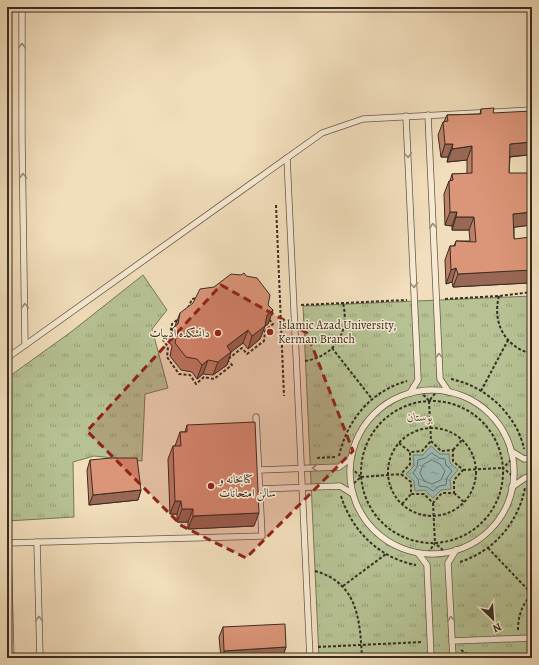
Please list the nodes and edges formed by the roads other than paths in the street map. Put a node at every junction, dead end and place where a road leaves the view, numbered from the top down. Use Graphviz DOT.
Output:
graph roads {
  1 [pos="22,7"];
  2 [pos="532,110"];
  3 [pos="428,115"];
  4 [pos="406,116"];
  5 [pos="287,158"];
  6 [pos="25,345"];
  7 [pos="7,358"];
  8 [pos="449,392"];
  9 [pos="410,393"];
  10 [pos="256,417"];
  11 [pos="515,457"];
  12 [pos="351,458"];
  13 [pos="532,458"];
  14 [pos="301,468"];
  15 [pos="259,470"];
  16 [pos="532,477"];
  17 [pos="302,487"];
  18 [pos="512,487"];
  19 [pos="349,488"];
  20 [pos="260,489"];
  21 [pos="37,542"];
  22 [pos="7,543"];
  23 [pos="456,550"];
  24 [pos="418,553"];
  25 [pos="532,638"];
  26 [pos="452,641"];
  27 [pos="11,658"];
  28 [pos="40,658"];
  29 [pos="310,658"];
  30 [pos="431,658"];
  31 [pos="453,658"];
  6 -- 1 [label="lane, one-way"];
  2 -- 3 [label="lane"];
  3 -- 4 [label="lane"];
  8 -- 3 [label="lane, one-way"];
  4 -- 5 [label="lane"];
  4 -- 9 [label="lane, one-way"];
  5 -- 6 [label="lane"];
  5 -- 14 [label="lane"];
  6 -- 7 [label="lane"];
  8 -- 9 [label="lane"];
  8 -- 11 [label="lane"];
  9 -- 12 [label="lane"];
  10 -- 15 [label="lane"];
  11 -- 13 [label="lane"];
  11 -- 18 [label="lane"];
  12 -- 14 [label="lane, one-way"];
  12 -- 19 [label="lane"];
  14 -- 15 [label="lane"];
  14 -- 17 [label="lane"];
  15 -- 20 [label="lane"];
  16 -- 18 [label="lane"];
  17 -- 19 [label="lane"];
  17 -- 20 [label="lane"];
  17 -- 29 [label="lane"];
  18 -- 23 [label="lane"];
  19 -- 24 [label="lane"];
  20 -- 21 [label="lane"];
  21 -- 22 [label="lane"];
  28 -- 21 [label="lane, one-way"];
  22 -- 27 [label="lane"];
  23 -- 24 [label="lane"];
  26 -- 23 [label="lane, one-way"];
  24 -- 30 [label="lane"];
  25 -- 26 [label="lane"];
  26 -- 31 [label="lane"];
}
